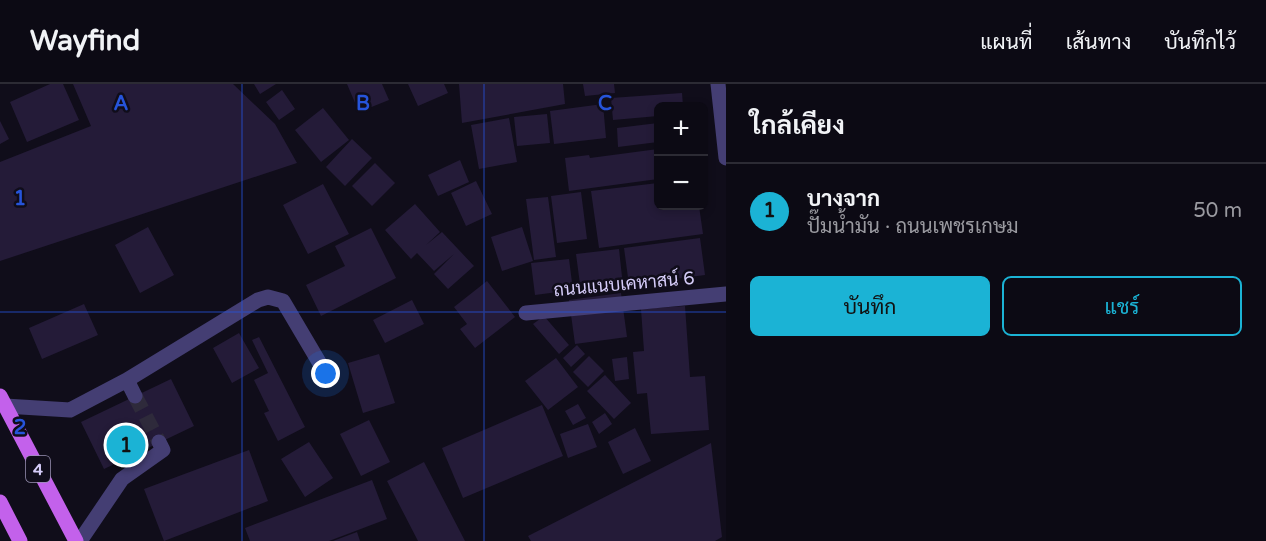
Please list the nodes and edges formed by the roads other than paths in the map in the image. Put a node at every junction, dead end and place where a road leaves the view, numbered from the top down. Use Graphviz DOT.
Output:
graph roads {
  1 [pos="718,84"];
  2 [pos="726,158"];
  3 [pos="726,294"];
  4 [pos="526,313"];
  5 [pos="319,362"];
  6 [pos="127,380"];
  7 [pos="135,396"];
  8 [pos="3,401"];
  9 [pos="159,442"];
  10 [pos="0,504"];
  11 [pos="20,541"];
  12 [pos="78,541"];
  1 -- 2 [label="street"];
  3 -- 4 [label="street, ถนนแนบเคหาสน์ 6"];
  5 -- 6 [label="street"];
  6 -- 7 [label="street"];
  6 -- 8 [label="street"];
  8 -- 12 [label="main road, 4"];
  9 -- 12 [label="street"];
  10 -- 11 [label="main road"];
}
